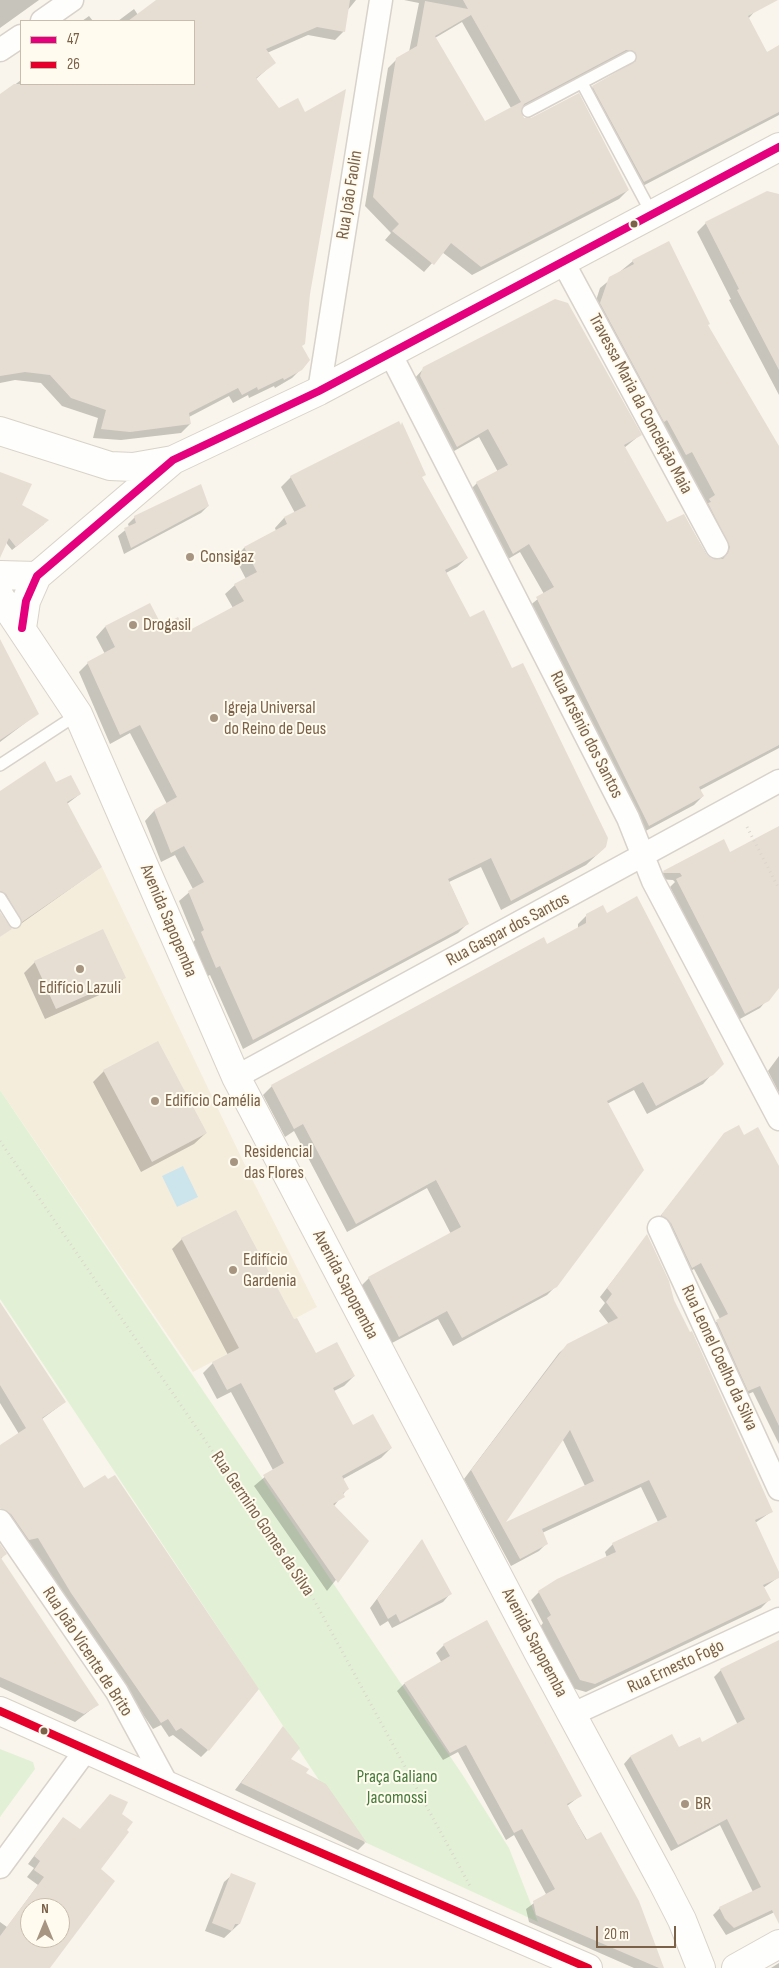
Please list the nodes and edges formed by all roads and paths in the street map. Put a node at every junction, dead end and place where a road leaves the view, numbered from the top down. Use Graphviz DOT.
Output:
graph roads {
  1 [pos="72,0"];
  2 [pos="381,0"];
  3 [pos="43,20"];
  4 [pos="20,37"];
  5 [pos="0,50"];
  6 [pos="630,57"];
  7 [pos="582,83"];
  8 [pos="528,111"];
  9 [pos="778,150"];
  10 [pos="652,214"];
  11 [pos="563,262"];
  12 [pos="390,353"];
  13 [pos="319,391"];
  14 [pos="0,431"];
  15 [pos="173,460"];
  16 [pos="91,461"];
  17 [pos="110,514"];
  18 [pos="717,547"];
  19 [pos="0,575"];
  20 [pos="37,576"];
  21 [pos="0,597"];
  22 [pos="22,628"];
  23 [pos="78,714"];
  24 [pos="0,765"];
  25 [pos="779,781"];
  26 [pos="736,805"];
  27 [pos="643,856"];
  28 [pos="779,889"];
  29 [pos="0,898"];
  30 [pos="16,922"];
  31 [pos="236,1077"];
  32 [pos="779,1119"];
  33 [pos="0,1141"];
  34 [pos="659,1228"];
  35 [pos="779,1488"];
  36 [pos="0,1521"];
  37 [pos="779,1619"];
  38 [pos="0,1711"];
  39 [pos="573,1714"];
  40 [pos="86,1750"];
  41 [pos="168,1786"];
  42 [pos="0,1867"];
  43 [pos="492,1926"];
  44 [pos="779,1944"];
  45 [pos="588,1968"];
  46 [pos="700,1968"];
  47 [pos="736,1968"];
  1 -- 3 [label="street"];
  2 -- 13 [label="street, Rua João Faolin"];
  4 -- 5 [label="street"];
  6 -- 7 [label="lane"];
  7 -- 8 [label="lane"];
  7 -- 10 [label="lane"];
  9 -- 10 [label="main road"];
  10 -- 11 [label="main road"];
  11 -- 12 [label="main road"];
  11 -- 18 [label="street, Travessa Maria da Conceição Maia"];
  12 -- 13 [label="main road"];
  12 -- 27 [label="street, Rua Arsênio dos Santos"];
  13 -- 15 [label="main road"];
  14 -- 16 [label="main road"];
  15 -- 16 [label="main road"];
  15 -- 17 [label="main road"];
  16 -- 17 [label="main road"];
  17 -- 20 [label="main road"];
  19 -- 20 [label="main road"];
  20 -- 22 [label="main road"];
  21 -- 22 [label="main road, Avenida Sapopemba"];
  22 -- 23 [label="main road, Avenida Sapopemba"];
  23 -- 24 [label="lane"];
  23 -- 31 [label="main road, Avenida Sapopemba"];
  25 -- 26 [label="street, Rua Gaspar dos Santos"];
  26 -- 27 [label="street, Rua Gaspar dos Santos"];
  26 -- 28 [label="path"];
  27 -- 31 [label="street, Rua Gaspar dos Santos"];
  27 -- 32 [label="street, Rua Arsênio dos Santos"];
  29 -- 30 [label="lane"];
  31 -- 39 [label="main road, Avenida Sapopemba"];
  33 -- 43 [label="path, Rua Germino Gomes da Silva"];
  34 -- 35 [label="street, Rua Leonel Coelho da Silva"];
  36 -- 41 [label="street, Rua João Vicente de Brito"];
  37 -- 39 [label="street, Rua Ernesto Fogo"];
  38 -- 40 [label="main road"];
  39 -- 46 [label="main road, Avenida Sapopemba"];
  40 -- 41 [label="main road"];
  40 -- 42 [label="street"];
  41 -- 43 [label="main road"];
  43 -- 45 [label="main road"];
  44 -- 47 [label="main road"];
}
